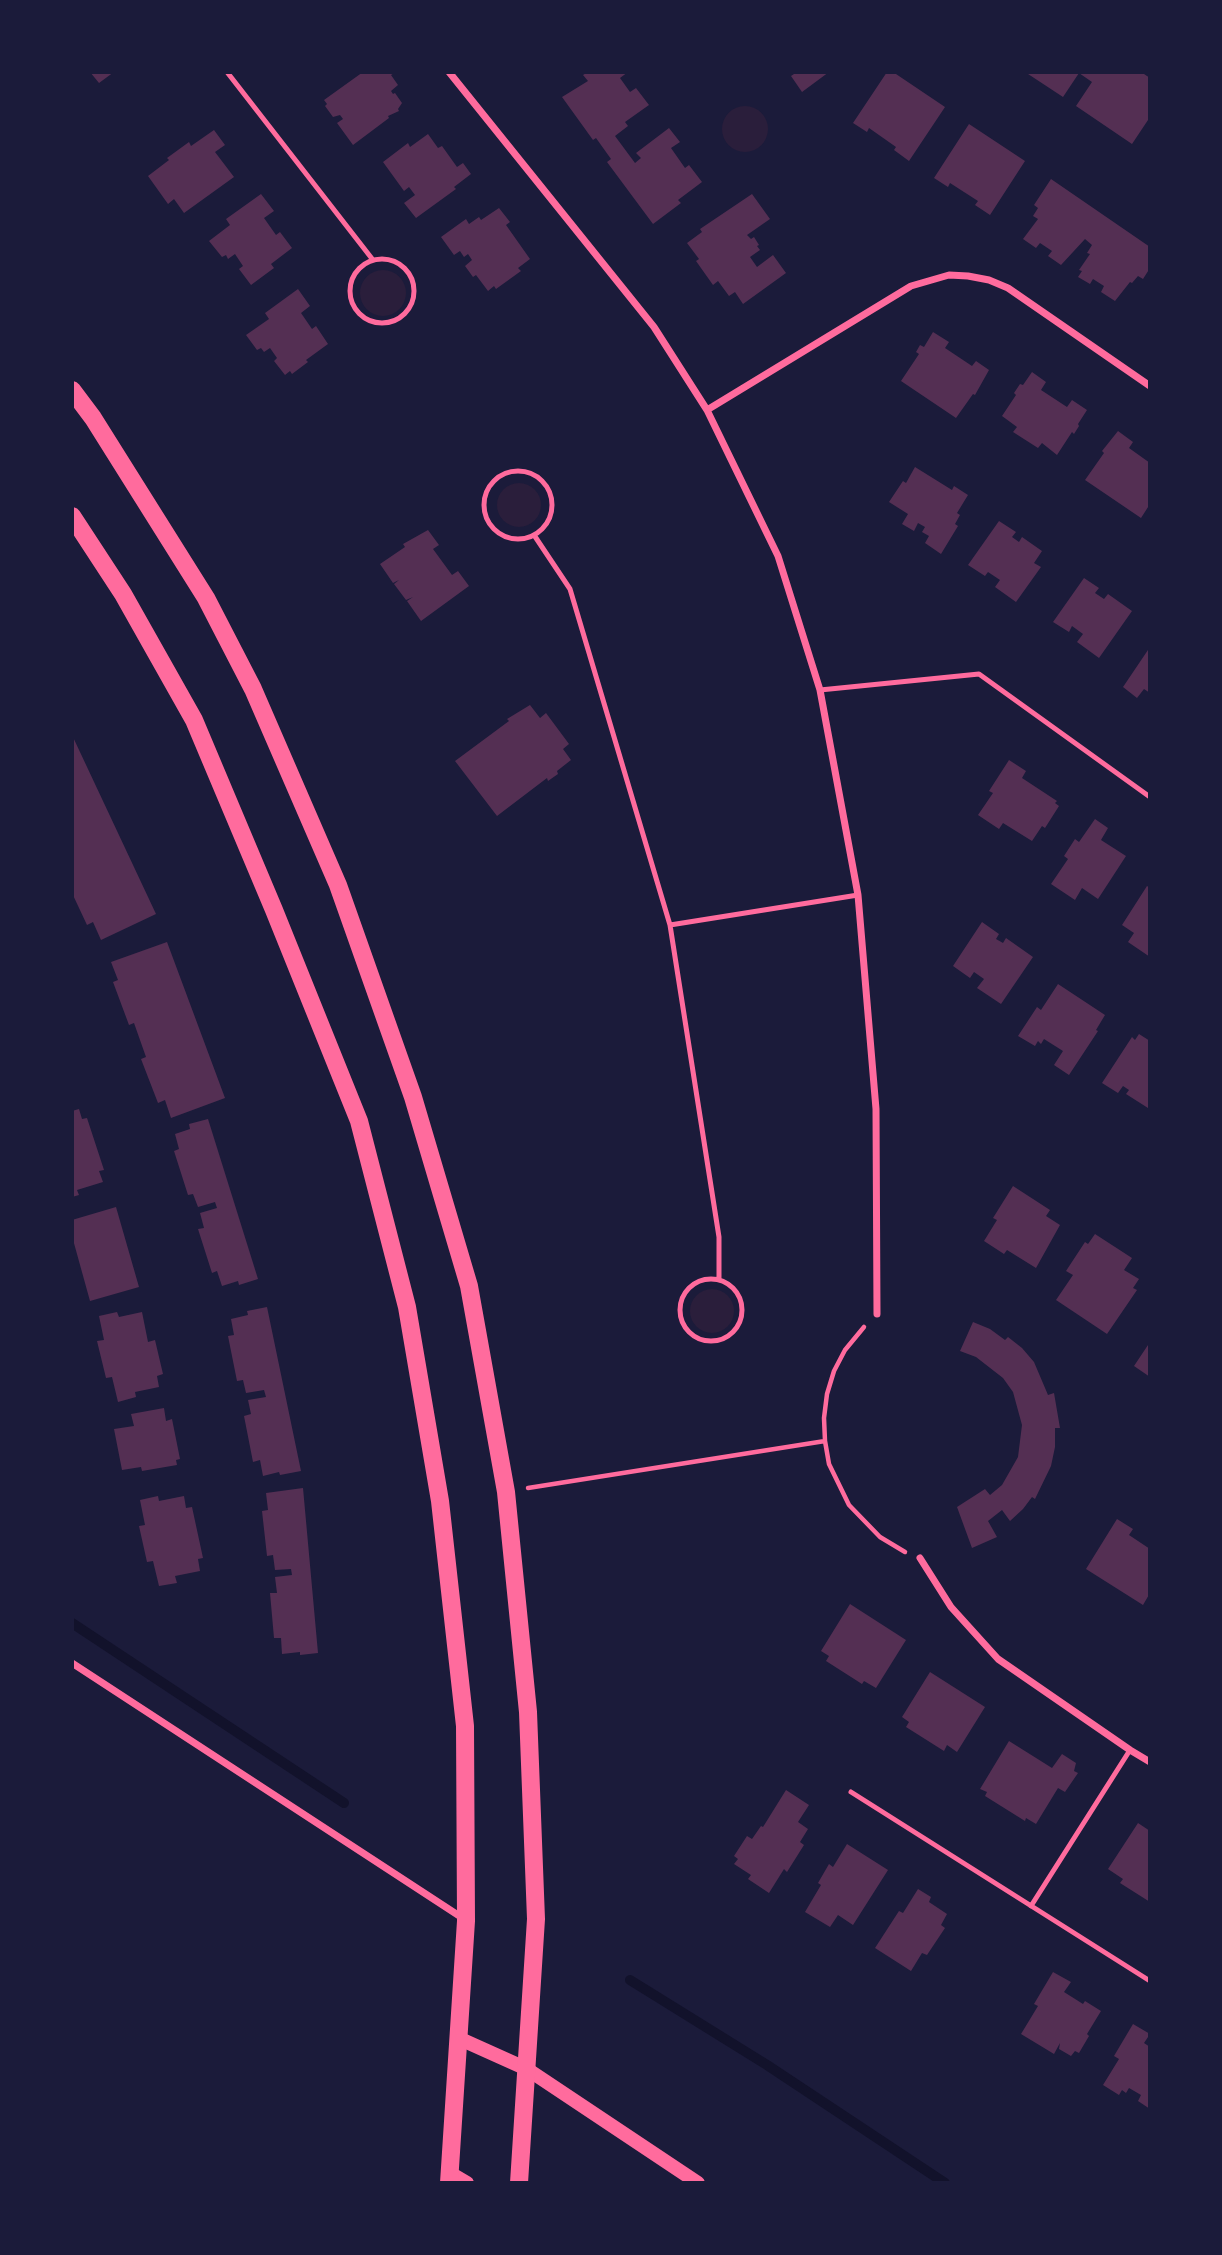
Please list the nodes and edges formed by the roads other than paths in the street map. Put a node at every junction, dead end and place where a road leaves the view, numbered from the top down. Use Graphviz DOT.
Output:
graph roads {
  1 [pos="227,72"];
  2 [pos="449,72"];
  3 [pos="373,260"];
  4 [pos="1150,386"];
  5 [pos="72,390"];
  6 [pos="707,410"];
  7 [pos="72,516"];
  8 [pos="534,535"];
  9 [pos="820,690"];
  10 [pos="1150,797"];
  11 [pos="858,895"];
  12 [pos="670,925"];
  13 [pos="719,1279"];
  14 [pos="877,1314"];
  15 [pos="920,1559"];
  16 [pos="72,1663"];
  17 [pos="1130,1751"];
  18 [pos="1150,1762"];
  19 [pos="851,1792"];
  20 [pos="1031,1906"];
  21 [pos="466,1921"];
  22 [pos="1150,1981"];
  23 [pos="458,2038"];
  24 [pos="527,2069"];
  25 [pos="449,2178"];
  26 [pos="467,2183"];
  27 [pos="519,2183"];
  28 [pos="698,2183"];
  1 -- 3 [label="lane"];
  2 -- 6 [label="street"];
  3 -- 3 [label="lane"];
  4 -- 6 [label="street"];
  5 -- 24 [label="main road"];
  6 -- 9 [label="street"];
  7 -- 21 [label="main road"];
  8 -- 8 [label="lane"];
  8 -- 12 [label="lane"];
  9 -- 10 [label="lane"];
  9 -- 11 [label="street"];
  11 -- 12 [label="lane"];
  11 -- 14 [label="street"];
  12 -- 13 [label="lane"];
  13 -- 13 [label="lane"];
  15 -- 17 [label="street"];
  16 -- 21 [label="street"];
  17 -- 18 [label="street"];
  17 -- 20 [label="lane"];
  19 -- 20 [label="lane"];
  20 -- 22 [label="lane"];
  21 -- 23 [label="main road"];
  23 -- 24 [label="main road"];
  23 -- 25 [label="main road"];
  24 -- 27 [label="main road"];
  24 -- 28 [label="main road"];
  25 -- 26 [label="main road"];
}
